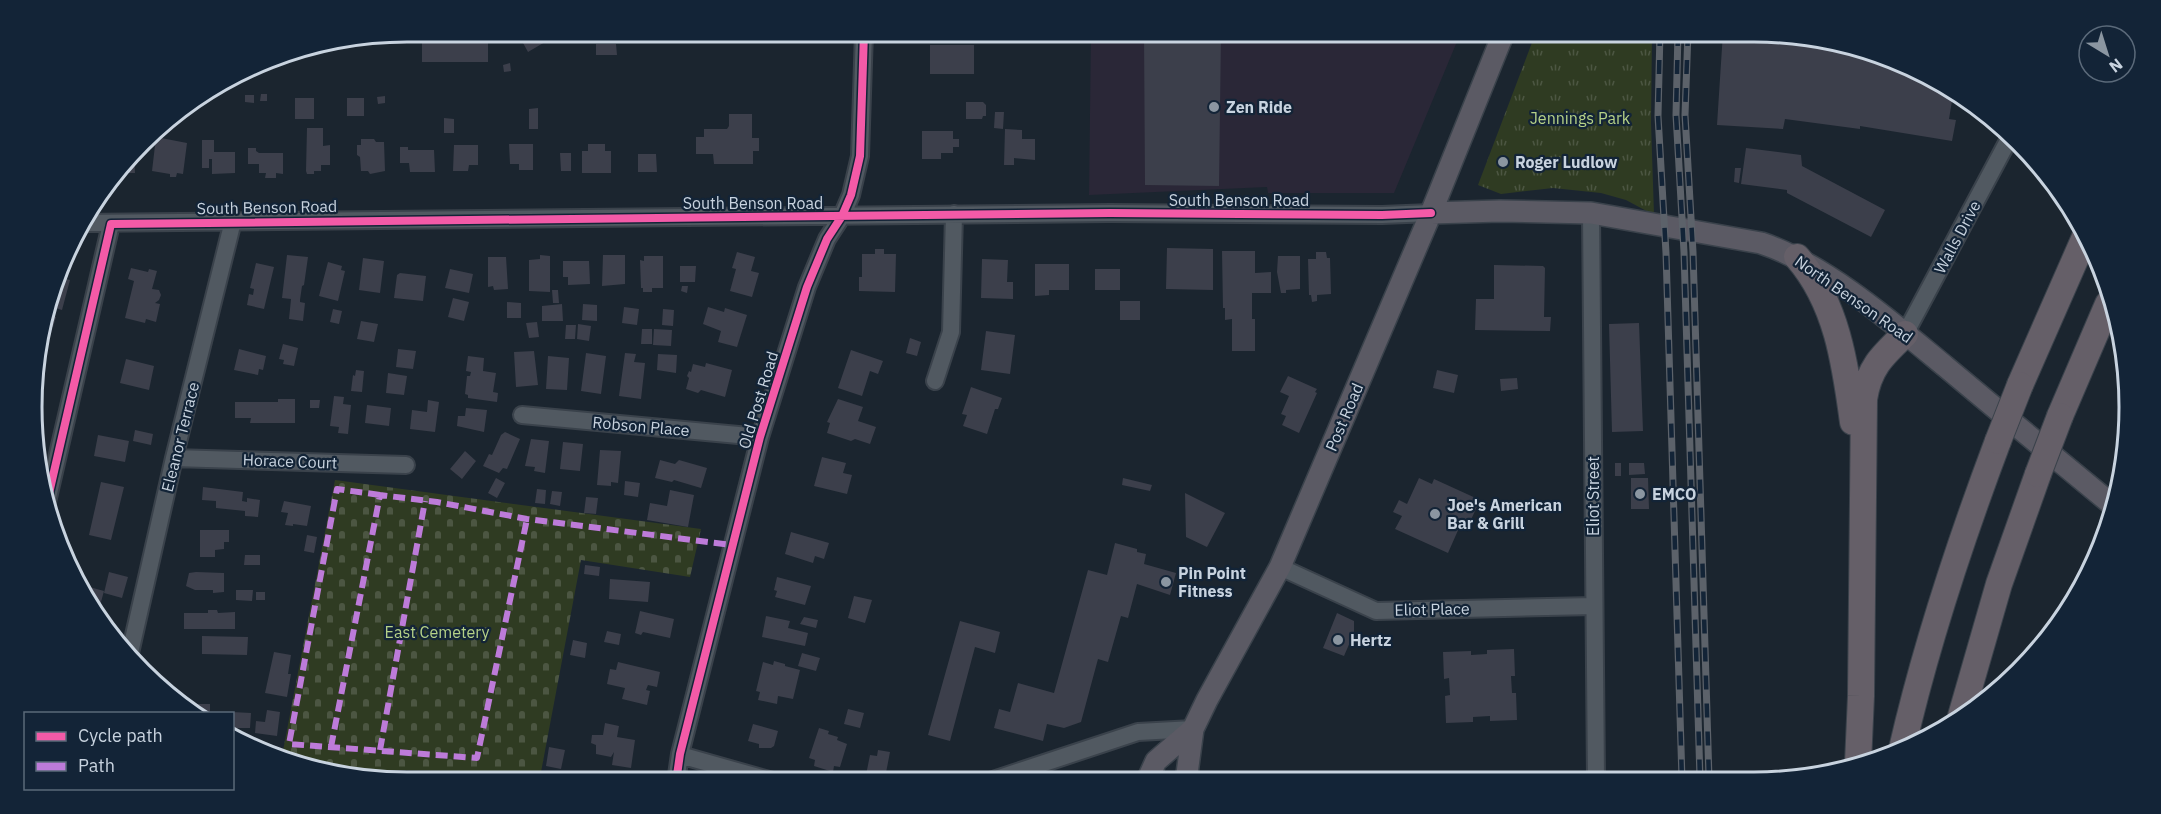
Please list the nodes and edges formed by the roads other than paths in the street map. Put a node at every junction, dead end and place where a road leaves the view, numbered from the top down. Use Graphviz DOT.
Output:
graph roads {
  1 [pos="864,42"];
  2 [pos="1500,42"];
  3 [pos="2007,144"];
  4 [pos="1431,213"];
  5 [pos="1591,213"];
  6 [pos="954,214"];
  7 [pos="842,216"];
  8 [pos="233,221"];
  9 [pos="91,223"];
  10 [pos="111,224"];
  11 [pos="2081,246"];
  12 [pos="1797,258"];
  13 [pos="2106,309"];
  14 [pos="1905,334"];
  15 [pos="935,381"];
  16 [pos="522,415"];
  17 [pos="760,437"];
  18 [pos="174,458"];
  19 [pos="406,465"];
  20 [pos="51,488"];
  21 [pos="2107,500"];
  22 [pos="1863,513"];
  23 [pos="1280,567"];
  24 [pos="1594,606"];
  25 [pos="132,646"];
  26 [pos="1964,705"];
  27 [pos="1193,729"];
  28 [pos="1905,739"];
  29 [pos="680,756"];
  30 [pos="1858,757"];
  31 [pos="678,772"];
  32 [pos="739,772"];
  33 [pos="1017,772"];
  34 [pos="1151,772"];
  35 [pos="1187,772"];
  36 [pos="1596,772"];
  1 -- 7 [label="street, Old Post Road"];
  2 -- 4 [label="main road, Post Road"];
  3 -- 14 [label="street, Walls Drive"];
  4 -- 5 [label="main road, North Benson Road"];
  4 -- 6 [label="street, South Benson Road"];
  4 -- 23 [label="main road, Post Road"];
  5 -- 12 [label="main road, North Benson Road"];
  5 -- 24 [label="street, Eliot Street"];
  6 -- 7 [label="street, South Benson Road"];
  6 -- 15 [label="street"];
  7 -- 8 [label="street, South Benson Road"];
  7 -- 17 [label="street, Old Post Road"];
  8 -- 10 [label="street, South Benson Road"];
  8 -- 18 [label="street, Eleanor Terrace"];
  9 -- 10 [label="street, South Benson Road"];
  10 -- 20 [label="street"];
  11 -- 28 [label="highway, bridge"];
  12 -- 14 [label="main road, North Benson Road"];
  12 -- 22 [label="highway"];
  13 -- 26 [label="highway, bridge"];
  14 -- 21 [label="main road, North Benson Road"];
  14 -- 22 [label="highway"];
  16 -- 17 [label="street, Robson Place"];
  17 -- 29 [label="street, Old Post Road"];
  18 -- 19 [label="street, Horace Court"];
  18 -- 25 [label="street, Eleanor Terrace"];
  22 -- 30 [label="highway"];
  23 -- 24 [label="street, Eliot Place"];
  23 -- 27 [label="main road, Post Road"];
  24 -- 36 [label="street, Eliot Street"];
  27 -- 33 [label="street"];
  27 -- 34 [label="main road, Post Road"];
  27 -- 35 [label="main road"];
  29 -- 31 [label="street, Old Post Road"];
  29 -- 32 [label="street"];
}
